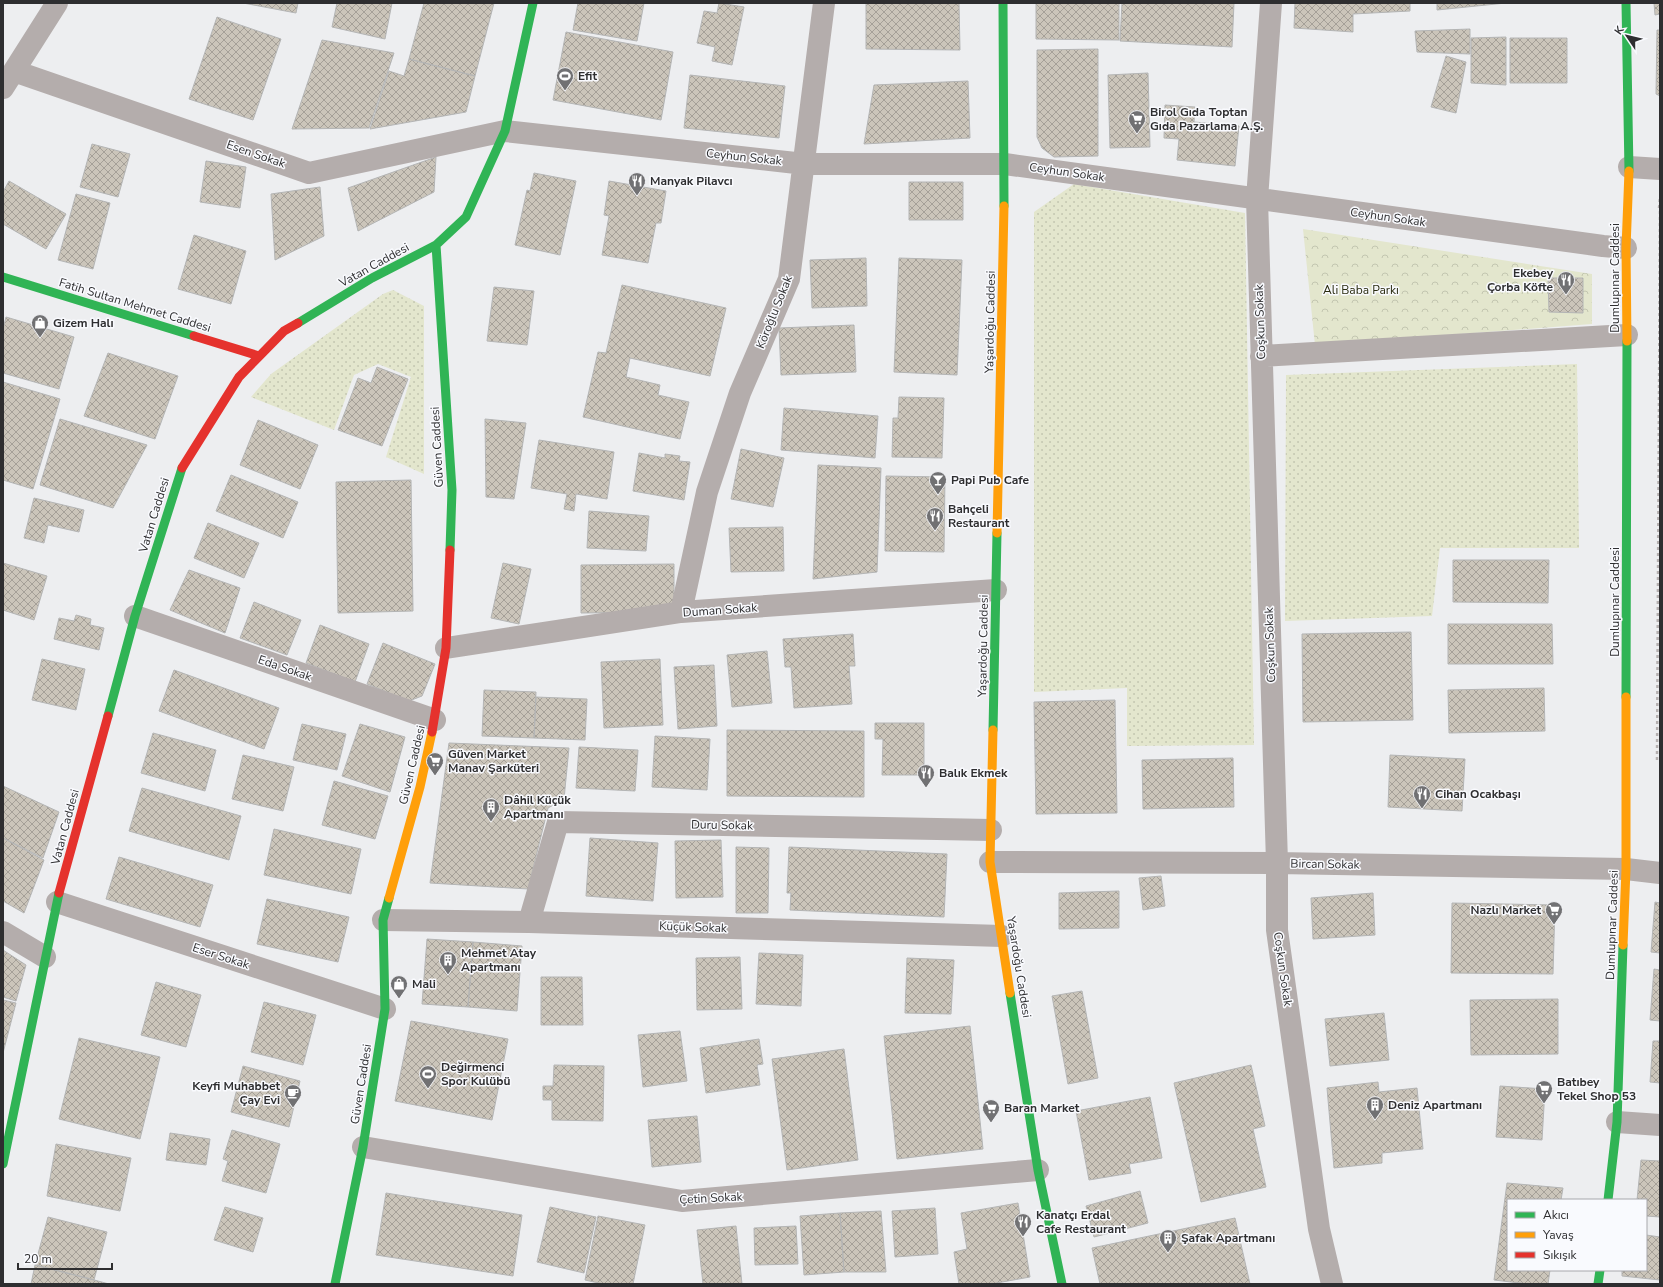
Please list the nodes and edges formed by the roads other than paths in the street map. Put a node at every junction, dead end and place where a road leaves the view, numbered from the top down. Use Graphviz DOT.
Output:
graph roads {
  1 [pos="57,3"];
  2 [pos="533,3"];
  3 [pos="824,3"];
  4 [pos="1003,3"];
  5 [pos="1271,3"];
  6 [pos="1626,3"];
  7 [pos="8,80"];
  8 [pos="505,131"];
  9 [pos="805,164"];
  10 [pos="1005,164"];
  11 [pos="1629,167"];
  12 [pos="1660,170"];
  13 [pos="1257,199"];
  14 [pos="436,245"];
  15 [pos="1626,248"];
  16 [pos="3,277"];
  17 [pos="1627,335"];
  18 [pos="259,356"];
  19 [pos="1261,356"];
  20 [pos="996,590"];
  21 [pos="681,612"];
  22 [pos="135,616"];
  23 [pos="446,648"];
  24 [pos="435,720"];
  25 [pos="991,830"];
  26 [pos="990,862"];
  27 [pos="1277,863"];
  28 [pos="1626,869"];
  29 [pos="1660,873"];
  30 [pos="57,902"];
  31 [pos="383,920"];
  32 [pos="529,922"];
  33 [pos="3,932"];
  34 [pos="1002,936"];
  35 [pos="45,957"];
  36 [pos="385,1009"];
  37 [pos="1617,1122"];
  38 [pos="1660,1125"];
  39 [pos="363,1147"];
  40 [pos="3,1164"];
  41 [pos="1038,1170"];
  42 [pos="1608,1199"];
  43 [pos="1600,1271"];
  44 [pos="335,1284"];
  45 [pos="1062,1284"];
  46 [pos="1332,1284"];
  47 [pos="1598,1284"];
  1 -- 7 [label="street"];
  2 -- 8 [label="street, Vatan Caddesi"];
  3 -- 9 [label="street, Köroğlu Sokak"];
  4 -- 10 [label="street, Yaşardoğu Caddesi"];
  5 -- 13 [label="street, Coşkun Sokak"];
  6 -- 11 [label="street, Dumlupınar Caddesi"];
  7 -- 8 [label="street, Esen Sokak"];
  8 -- 9 [label="street, Ceyhun Sokak"];
  8 -- 14 [label="street, Vatan Caddesi"];
  9 -- 10 [label="street, Ceyhun Sokak"];
  9 -- 21 [label="street, Köroğlu Sokak"];
  10 -- 13 [label="street, Ceyhun Sokak"];
  10 -- 20 [label="street, Yaşardoğu Caddesi"];
  11 -- 12 [label="street"];
  11 -- 15 [label="street, Dumlupınar Caddesi"];
  13 -- 15 [label="street, Ceyhun Sokak"];
  13 -- 19 [label="street, Coşkun Sokak"];
  14 -- 18 [label="street, Vatan Caddesi"];
  14 -- 23 [label="street, Güven Caddesi"];
  15 -- 17 [label="street, Dumlupınar Caddesi"];
  16 -- 18 [label="street, Fatih Sultan Mehmet Caddesi"];
  17 -- 19 [label="street"];
  17 -- 28 [label="street, Dumlupınar Caddesi"];
  18 -- 22 [label="street, Vatan Caddesi"];
  19 -- 27 [label="street, Coşkun Sokak"];
  20 -- 21 [label="street, Duman Sokak"];
  20 -- 25 [label="street, Yaşardoğu Caddesi"];
  21 -- 23 [label="street, Duman Sokak"];
  22 -- 24 [label="street, Eda Sokak"];
  22 -- 30 [label="street, Vatan Caddesi"];
  23 -- 24 [label="street, Güven Caddesi"];
  24 -- 31 [label="street, Güven Caddesi"];
  25 -- 26 [label="street, Yaşardoğu Caddesi"];
  25 -- 32 [label="street, Duru Sokak"];
  26 -- 27 [label="street, Bircan Sokak"];
  26 -- 34 [label="street, Yaşardoğu Caddesi"];
  27 -- 28 [label="street, Bircan Sokak"];
  27 -- 46 [label="street, Coşkun Sokak"];
  28 -- 29 [label="street, Bircan Sokak"];
  28 -- 37 [label="street, Dumlupınar Caddesi"];
  30 -- 35 [label="street, Vatan Caddesi"];
  30 -- 36 [label="street, Eser Sokak"];
  31 -- 32 [label="street, Küçük Sokak"];
  31 -- 36 [label="street, Güven Caddesi"];
  32 -- 34 [label="street, Küçük Sokak"];
  33 -- 35 [label="street"];
  34 -- 41 [label="street, Yaşardoğu Caddesi"];
  35 -- 40 [label="street, Vatan Caddesi"];
  36 -- 39 [label="street, Güven Caddesi"];
  37 -- 38 [label="street"];
  37 -- 42 [label="street, Dumlupınar Caddesi"];
  39 -- 41 [label="street, Çetin Sokak"];
  39 -- 44 [label="street, Güven Caddesi"];
  41 -- 45 [label="street, Yaşardoğu Caddesi"];
  43 -- 47 [label="street"];
}
